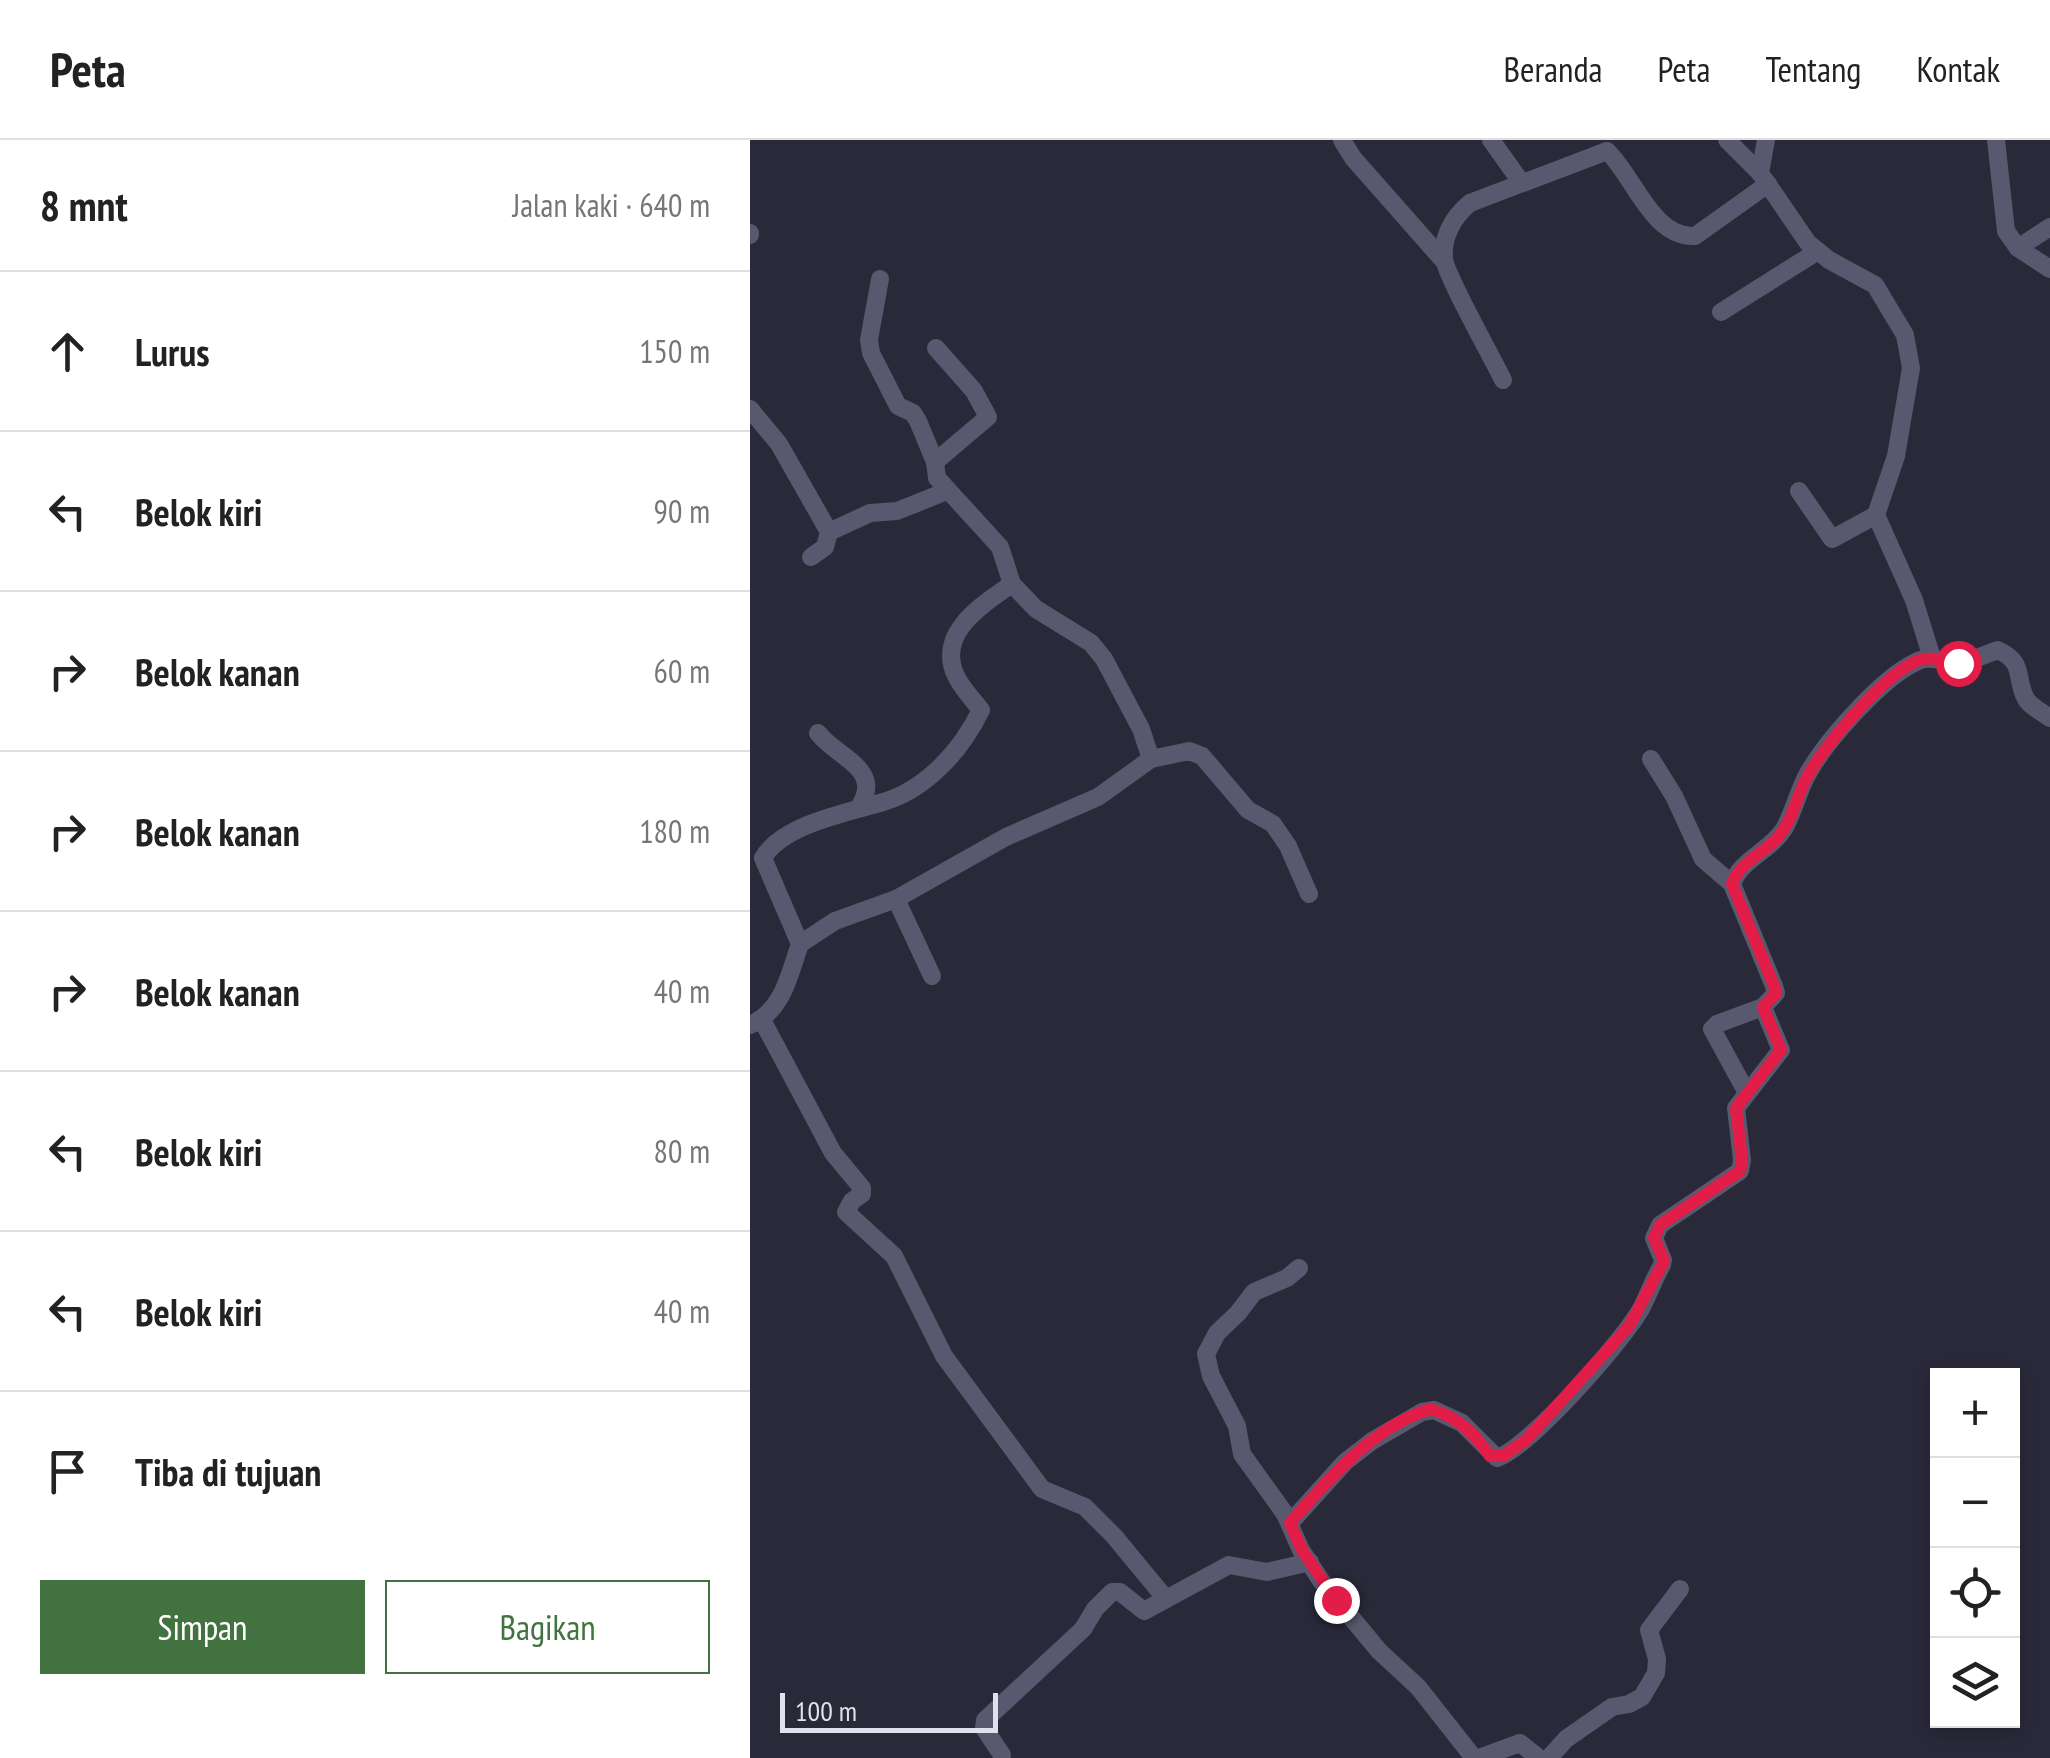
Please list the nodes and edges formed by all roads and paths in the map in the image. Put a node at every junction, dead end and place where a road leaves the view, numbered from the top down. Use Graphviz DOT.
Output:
graph roads {
  1 [pos="1342,140"];
  2 [pos="1491,140"];
  3 [pos="1727,140"];
  4 [pos="1766,140"];
  5 [pos="1996,140"];
  6 [pos="1764,178"];
  7 [pos="1522,182"];
  8 [pos="2050,227"];
  9 [pos="2018,248"];
  10 [pos="1818,251"];
  11 [pos="1443,260"];
  12 [pos="2050,269"];
  13 [pos="880,279"];
  14 [pos="1721,312"];
  15 [pos="936,348"];
  16 [pos="1503,380"];
  17 [pos="750,408"];
  18 [pos="935,462"];
  19 [pos="1799,490"];
  20 [pos="948,491"];
  21 [pos="1876,515"];
  22 [pos="830,532"];
  23 [pos="810,557"];
  24 [pos="1012,584"];
  25 [pos="1932,658"];
  26 [pos="2050,718"];
  27 [pos="818,733"];
  28 [pos="1151,759"];
  29 [pos="1650,760"];
  30 [pos="860,806"];
  31 [pos="1732,884"];
  32 [pos="1309,894"];
  33 [pos="896,899"];
  34 [pos="800,944"];
  35 [pos="932,976"];
  36 [pos="1763,1007"];
  37 [pos="756,1023"];
  38 [pos="1747,1093"];
  39 [pos="1299,1268"];
  40 [pos="1290,1525"];
  41 [pos="1310,1562"];
  42 [pos="1680,1589"];
  43 [pos="1166,1599"];
  44 [pos="1336,1600"];
  45 [pos="1001,1757"];
  46 [pos="1476,1758"];
  47 [pos="1539,1758"];
  48 [pos="1549,1758"];
  1 -- 11 [label="street"];
  2 -- 7 [label="street"];
  3 -- 6 [label="street"];
  4 -- 6 [label="street"];
  5 -- 9 [label="street"];
  6 -- 7 [label="street"];
  6 -- 10 [label="street"];
  7 -- 11 [label="street"];
  8 -- 9 [label="street"];
  9 -- 12 [label="street"];
  10 -- 14 [label="street"];
  10 -- 21 [label="street"];
  11 -- 16 [label="street"];
  13 -- 18 [label="street"];
  15 -- 18 [label="street"];
  17 -- 22 [label="street"];
  18 -- 20 [label="street"];
  19 -- 21 [label="street"];
  20 -- 22 [label="street"];
  20 -- 24 [label="street"];
  21 -- 25 [label="street"];
  22 -- 23 [label="street"];
  24 -- 28 [label="street"];
  24 -- 30 [label="street"];
  25 -- 26 [label="street"];
  25 -- 31 [label="street"];
  27 -- 30 [label="street"];
  28 -- 32 [label="street"];
  28 -- 33 [label="street"];
  29 -- 31 [label="street"];
  30 -- 34 [label="street"];
  31 -- 36 [label="street"];
  33 -- 34 [label="street"];
  33 -- 35 [label="street"];
  34 -- 37 [label="street"];
  36 -- 38 [label="street"];
  36 -- 38 [label="street"];
  37 -- 43 [label="street"];
  38 -- 40 [label="street"];
  39 -- 40 [label="street"];
  40 -- 41 [label="street"];
  40 -- 44 [label="street"];
  41 -- 43 [label="street"];
  41 -- 44 [label="street"];
  42 -- 48 [label="street"];
  43 -- 45 [label="street"];
  44 -- 46 [label="street"];
  46 -- 47 [label="street"];
}
